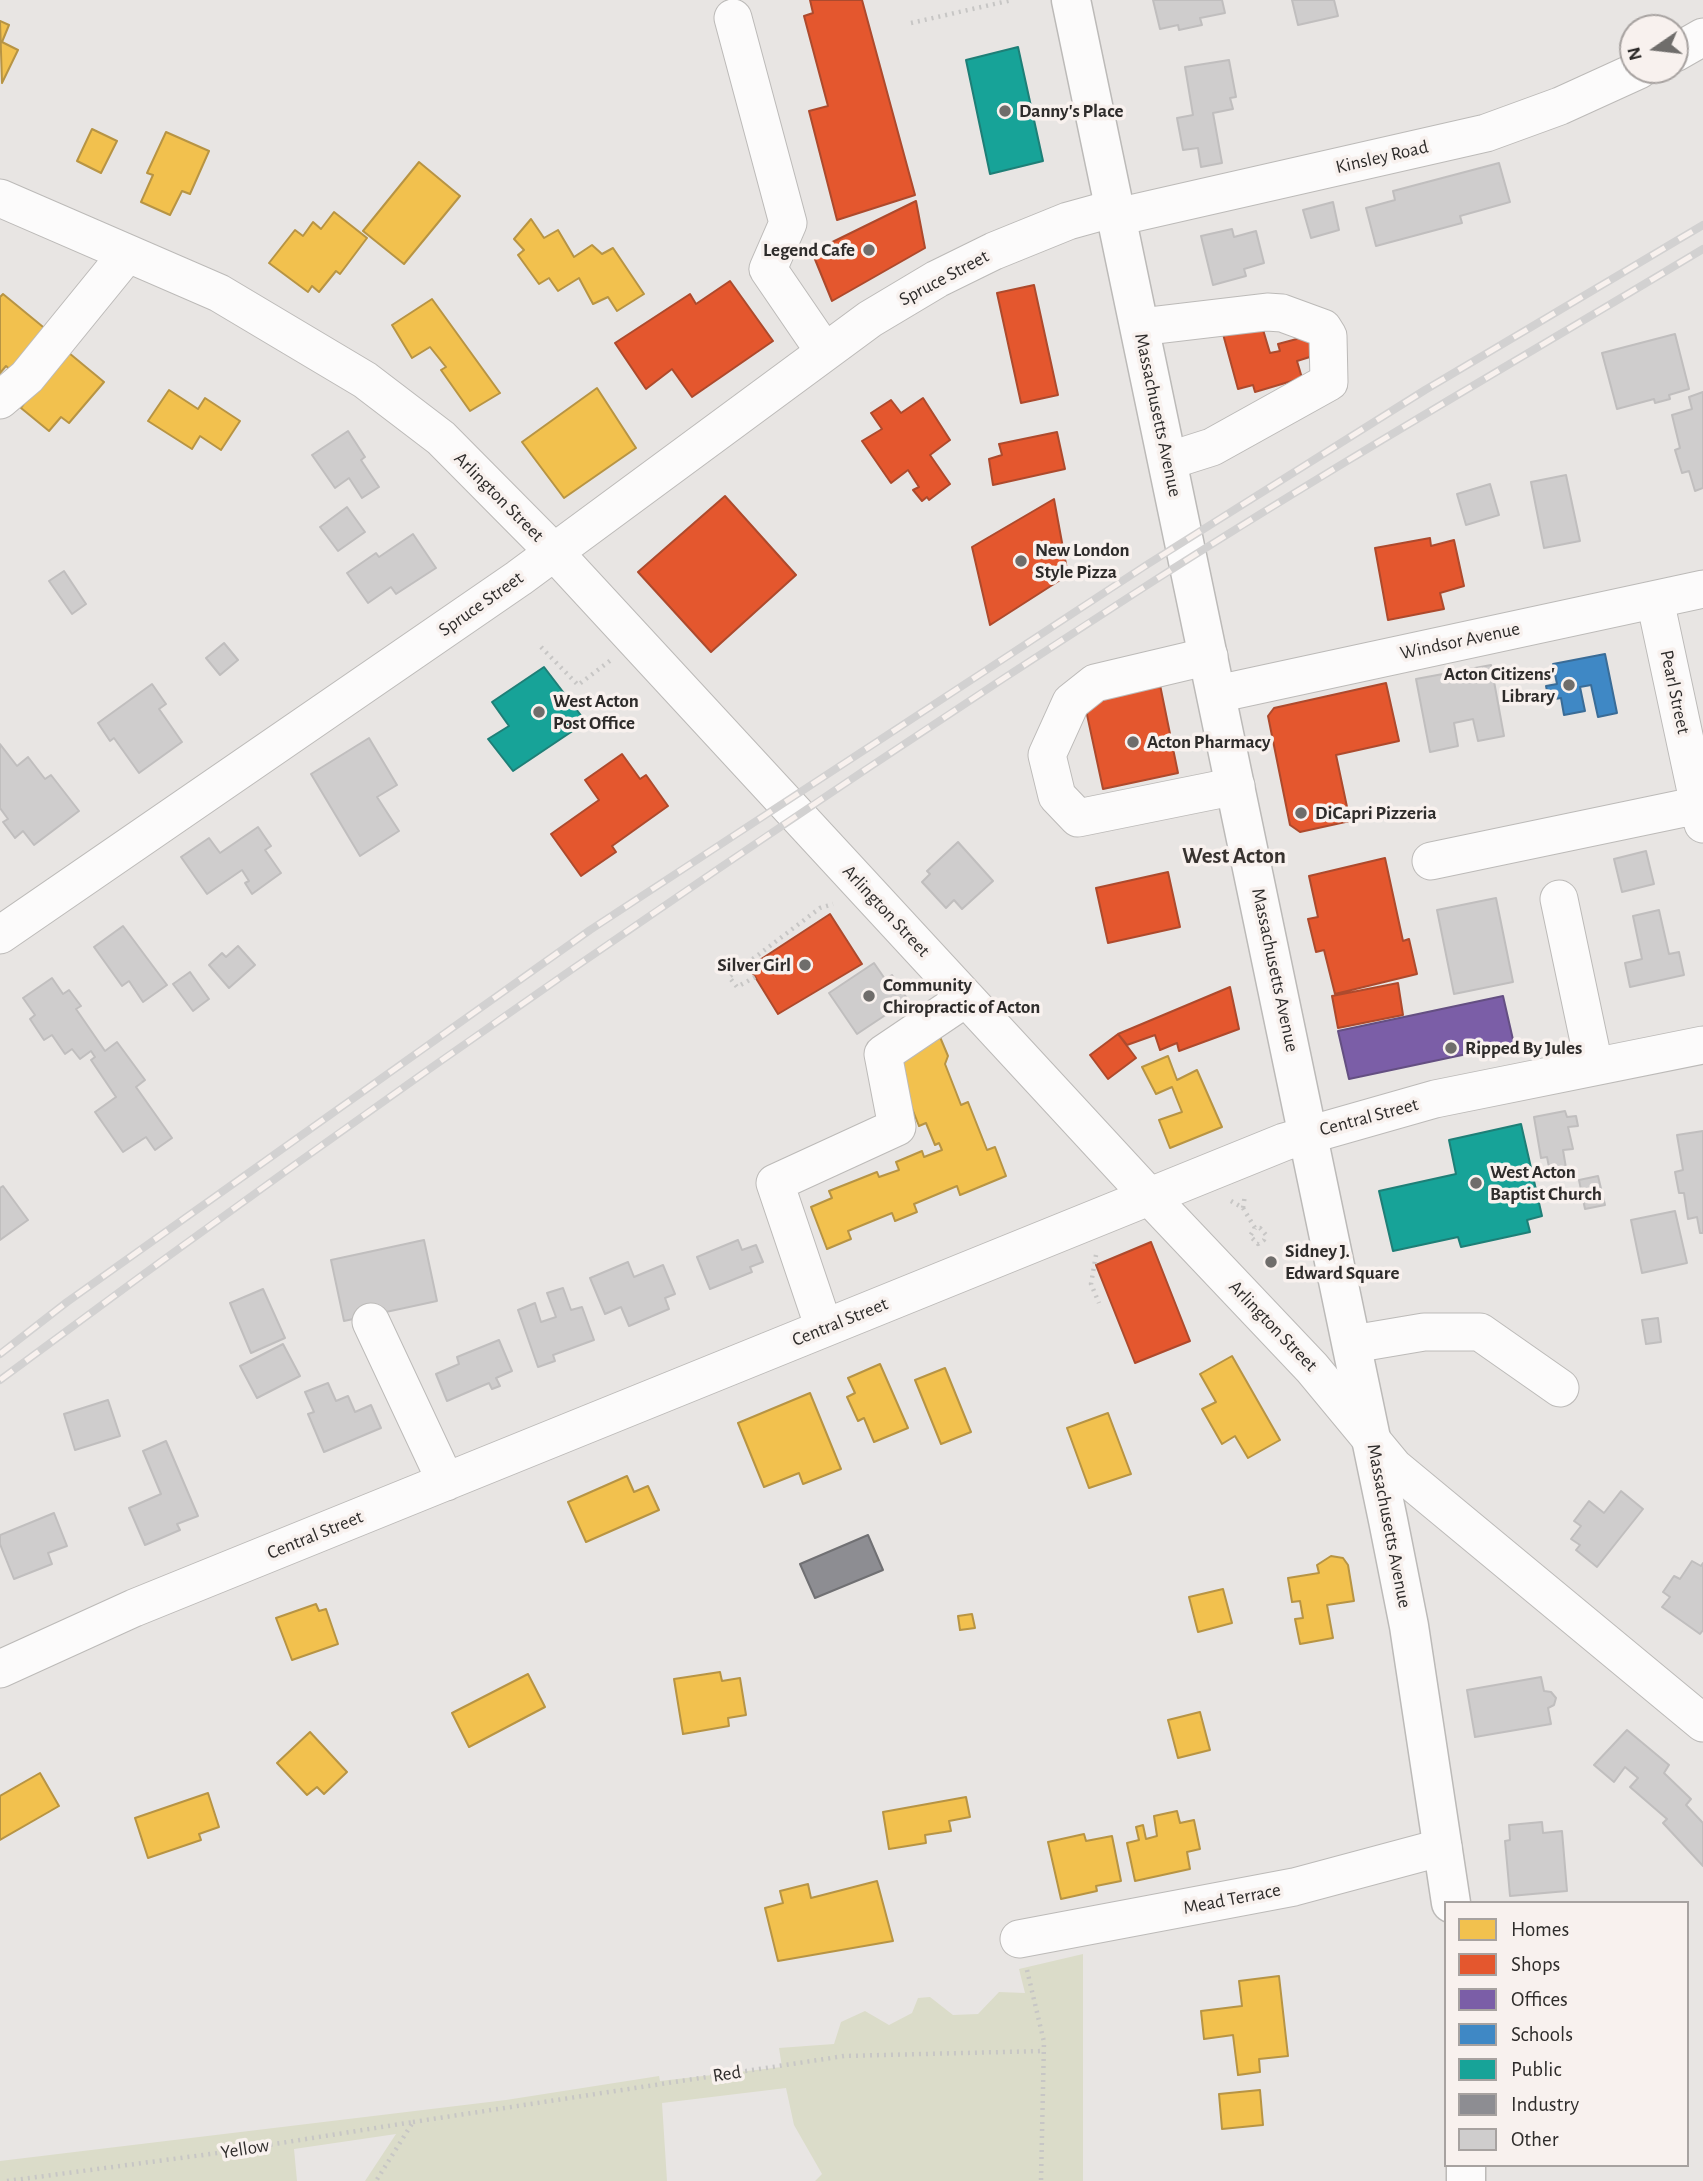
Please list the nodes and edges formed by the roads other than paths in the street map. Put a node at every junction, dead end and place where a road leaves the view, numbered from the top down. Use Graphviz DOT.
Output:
graph roads {
  1 [pos="1071,0"];
  2 [pos="733,18"];
  3 [pos="1619,79"];
  4 [pos="0,198"];
  5 [pos="1116,212"];
  6 [pos="127,254"];
  7 [pos="1140,327"];
  8 [pos="824,351"];
  9 [pos="0,400"];
  10 [pos="1168,461"];
  11 [pos="554,552"];
  12 [pos="1703,589"];
  13 [pos="1655,600"];
  14 [pos="1209,656"];
  15 [pos="1217,694"];
  16 [pos="1236,786"];
  17 [pos="1701,815"];
  18 [pos="1431,861"];
  19 [pos="1559,899"];
  20 [pos="0,935"];
  21 [pos="966,998"];
  22 [pos="1703,1045"];
  23 [pos="1594,1065"];
  24 [pos="1309,1133"];
  25 [pos="1149,1196"];
  26 [pos="371,1322"];
  27 [pos="824,1328"];
  28 [pos="1353,1344"];
  29 [pos="1560,1388"];
  30 [pos="1373,1441"];
  31 [pos="446,1482"];
  32 [pos="0,1669"];
  33 [pos="1703,1723"];
  34 [pos="1443,1847"];
  35 [pos="1451,1901"];
  36 [pos="1019,1939"];
  1 -- 5 [label="main road, Massachusetts Avenue"];
  2 -- 8 [label="street"];
  3 -- 5 [label="street, Kinsley Road"];
  4 -- 6 [label="street, Arlington Street"];
  5 -- 7 [label="main road, Massachusetts Avenue"];
  5 -- 8 [label="street, Spruce Street"];
  6 -- 9 [label="street"];
  6 -- 11 [label="street, Arlington Street"];
  7 -- 10 [label="main road, Massachusetts Avenue"];
  7 -- 10 [label="street"];
  8 -- 11 [label="street, Spruce Street"];
  10 -- 14 [label="main road, Massachusetts Avenue"];
  11 -- 20 [label="street, Spruce Street"];
  11 -- 21 [label="street, Arlington Street"];
  12 -- 13 [label="street, Windsor Avenue"];
  13 -- 15 [label="street, Windsor Avenue"];
  13 -- 17 [label="street, Pearl Street"];
  14 -- 15 [label="main road, Massachusetts Avenue"];
  14 -- 16 [label="street"];
  15 -- 16 [label="main road, Massachusetts Avenue"];
  16 -- 24 [label="main road, Massachusetts Avenue"];
  17 -- 18 [label="street"];
  19 -- 23 [label="street"];
  21 -- 25 [label="street, Arlington Street"];
  21 -- 27 [label="street"];
  22 -- 23 [label="street, Central Street"];
  23 -- 24 [label="street, Central Street"];
  24 -- 25 [label="street, Central Street"];
  24 -- 28 [label="main road, Massachusetts Avenue"];
  25 -- 27 [label="street, Central Street"];
  25 -- 30 [label="street, Arlington Street"];
  26 -- 31 [label="street"];
  27 -- 31 [label="street, Central Street"];
  28 -- 29 [label="street"];
  28 -- 30 [label="main road, Massachusetts Avenue"];
  30 -- 33 [label="street, Arlington Street"];
  30 -- 34 [label="main road, Massachusetts Avenue"];
  31 -- 32 [label="street, Central Street"];
  34 -- 35 [label="main road, Massachusetts Avenue"];
  34 -- 36 [label="street, Mead Terrace"];
}
